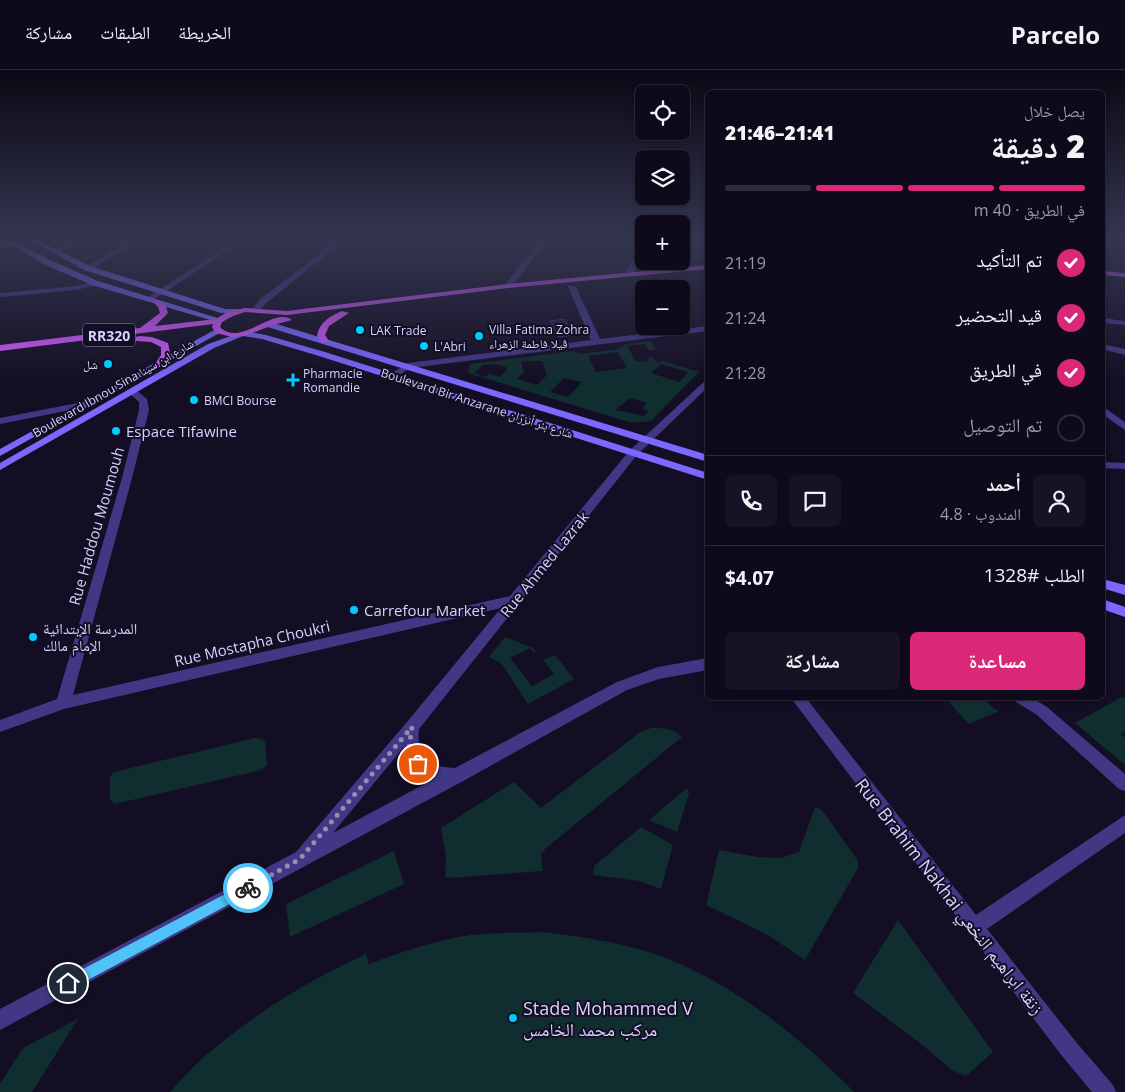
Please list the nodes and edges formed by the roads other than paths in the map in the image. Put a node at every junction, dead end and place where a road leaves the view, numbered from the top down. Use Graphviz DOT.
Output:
graph roads {
  1 [pos="572,286"];
  2 [pos="81,287"];
  3 [pos="106,287"];
  4 [pos="145,287"];
  5 [pos="170,287"];
  6 [pos="282,287"];
  7 [pos="502,287"];
  8 [pos="566,287"];
  9 [pos="162,292"];
  10 [pos="0,295"];
  11 [pos="153,301"];
  12 [pos="256,310"];
  13 [pos="242,311"];
  14 [pos="265,313"];
  15 [pos="345,313"];
  16 [pos="1105,320"];
  17 [pos="1125,323"];
  18 [pos="268,324"];
  19 [pos="219,326"];
  20 [pos="705,328"];
  21 [pos="130,332"];
  22 [pos="242,334"];
  23 [pos="138,339"];
  24 [pos="325,341"];
  25 [pos="597,342"];
  26 [pos="1105,347"];
  27 [pos="0,348"];
  28 [pos="1125,352"];
  29 [pos="0,356"];
  30 [pos="159,364"];
  31 [pos="408,366"];
  32 [pos="392,376"];
  33 [pos="705,384"];
  34 [pos="132,392"];
  35 [pos="88,404"];
  36 [pos="1105,411"];
  37 [pos="0,421"];
  38 [pos="1125,426"];
  39 [pos="647,440"];
  40 [pos="0,453"];
  41 [pos="633,453"];
  42 [pos="705,458"];
  43 [pos="1105,466"];
  44 [pos="1125,466"];
  45 [pos="0,467"];
  46 [pos="705,476"];
  47 [pos="1105,584"];
  48 [pos="1125,590"];
  49 [pos="514,600"];
  50 [pos="1105,605"];
  51 [pos="1125,612"];
  52 [pos="705,665"];
  53 [pos="800,700"];
  54 [pos="1024,700"];
  55 [pos="63,703"];
  56 [pos="0,726"];
  57 [pos="412,727"];
  58 [pos="459,775"];
  59 [pos="1125,784"];
  60 [pos="1125,823"];
  61 [pos="300,859"];
  62 [pos="974,927"];
  63 [pos="0,1020"];
  64 [pos="1106,1092"];
  1 -- 25 [label="street"];
  2 -- 10 [label="street"];
  3 -- 11 [label="main road"];
  4 -- 9 [label="main road"];
  5 -- 9 [label="street"];
  6 -- 12 [label="street"];
  7 -- 14 [label="main road, RR320"];
  8 -- 15 [label="main road"];
  9 -- 11 [label="street"];
  9 -- 13 [label="main road"];
  11 -- 19 [label="main road"];
  11 -- 21 [label="main road"];
  12 -- 13 [label="main road, RR320"];
  12 -- 14 [label="main road, RR320"];
  13 -- 19 [label="main road, RR320"];
  14 -- 18 [label="main road"];
  15 -- 18 [label="main road"];
  15 -- 24 [label="main road"];
  16 -- 17 [label="street"];
  18 -- 22 [label="main road"];
  18 -- 24 [label="main road, Boulevard Bir Anzarane شارع بئر أنزران"];
  19 -- 21 [label="main road, RR320"];
  19 -- 22 [label="main road, RR320"];
  19 -- 23 [label="main road, RR320"];
  19 -- 30 [label="main road, Boulevard Ibnou Sina شارع ابن سينا"];
  20 -- 25 [label="street"];
  21 -- 27 [label="main road, RR320"];
  22 -- 32 [label="main road, Boulevard Bir Anzarane شارع بئر أنزران"];
  22 -- 34 [label="main road, Boulevard Ibnou Sina شارع ابن سينا"];
  23 -- 29 [label="main road, RR320"];
  23 -- 30 [label="main road"];
  24 -- 31 [label="main road, Boulevard Bir Anzarane شارع بئر أنزران"];
  25 -- 31 [label="street"];
  26 -- 28 [label="street"];
  30 -- 35 [label="main road, Boulevard Ibnou Sina شارع ابن سينا"];
  31 -- 32 [label="street"];
  31 -- 39 [label="main road, Boulevard Bir Anzarane شارع بئر أنزران"];
  32 -- 41 [label="main road, Boulevard Bir Anzarane شارع بئر أنزران"];
  33 -- 39 [label="street, Rue Ahmed Lazrak"];
  34 -- 45 [label="main road, Boulevard Ibnou Sina شارع ابن سينا"];
  34 -- 55 [label="street, Rue Haddou Moumouh"];
  35 -- 37 [label="street"];
  35 -- 40 [label="main road, Boulevard Ibnou Sina شارع ابن سينا"];
  36 -- 38 [label="street"];
  39 -- 41 [label="street, Rue Ahmed Lazrak"];
  39 -- 42 [label="main road, Boulevard Bir Anzarane شارع بئر أنزران"];
  41 -- 46 [label="main road, Boulevard Bir Anzarane شارع بئر أنزران"];
  41 -- 49 [label="street, Rue Ahmed Lazrak"];
  43 -- 44 [label="street"];
  47 -- 48 [label="main road"];
  49 -- 55 [label="street, Rue Mostapha Choukri"];
  49 -- 57 [label="street, Rue Ahmed Lazrak"];
  50 -- 51 [label="main road"];
  52 -- 58 [label="street"];
  53 -- 62 [label="street, Rue Brahim Nakhai زنقة ابراهيم النخعي"];
  54 -- 59 [label="street"];
  55 -- 56 [label="street, Rue Mostapha Choukri"];
  57 -- 58 [label="street"];
  57 -- 61 [label="street, Rue Ahmed Lazrak"];
  58 -- 61 [label="street"];
  60 -- 62 [label="street"];
  61 -- 63 [label="street"];
  62 -- 64 [label="street, Rue Brahim Nakhai زنقة ابراهيم النخعي"];
}
